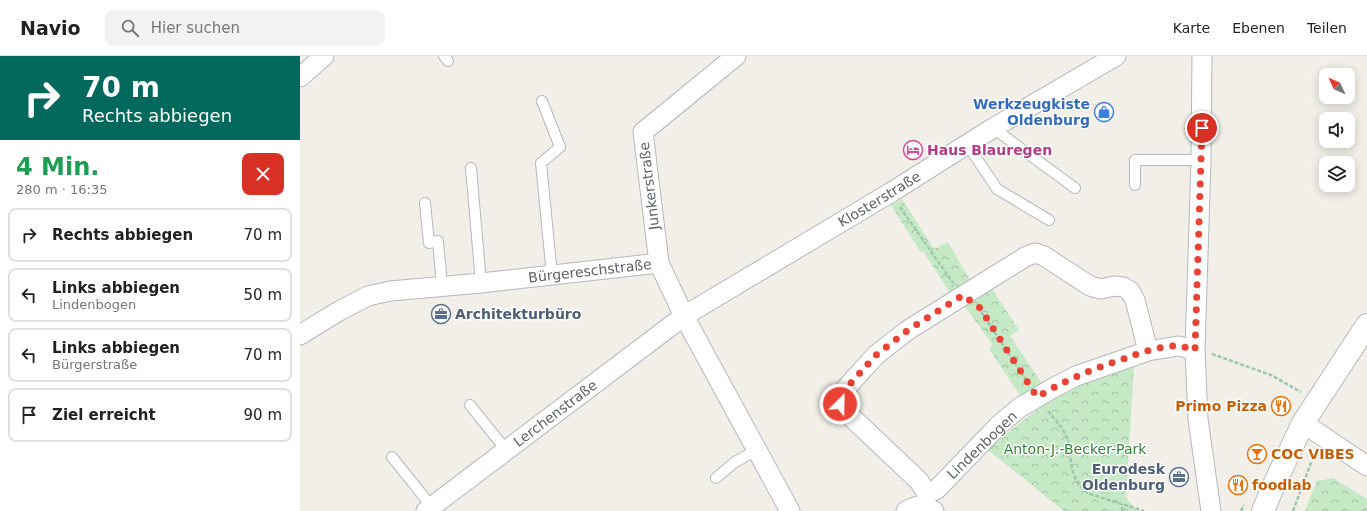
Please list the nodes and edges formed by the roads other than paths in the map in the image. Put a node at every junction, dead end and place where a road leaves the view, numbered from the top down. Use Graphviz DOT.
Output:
graph roads {
  1 [pos="324,56"];
  2 [pos="736,56"];
  3 [pos="1116,56"];
  4 [pos="1202,56"];
  5 [pos="300,77"];
  6 [pos="542,101"];
  7 [pos="993,128"];
  8 [pos="967,144"];
  9 [pos="1201,160"];
  10 [pos="470,168"];
  11 [pos="1135,185"];
  12 [pos="1075,188"];
  13 [pos="425,203"];
  14 [pos="1049,220"];
  15 [pos="659,263"];
  16 [pos="552,275"];
  17 [pos="481,283"];
  18 [pos="442,286"];
  19 [pos="684,316"];
  20 [pos="1367,325"];
  21 [pos="300,335"];
  22 [pos="1195,350"];
  23 [pos="1148,351"];
  24 [pos="470,405"];
  25 [pos="1304,423"];
  26 [pos="506,450"];
  27 [pos="757,450"];
  28 [pos="392,456"];
  29 [pos="1367,466"];
  30 [pos="716,478"];
  31 [pos="922,505"];
  32 [pos="429,509"];
  33 [pos="790,511"];
  34 [pos="1211,511"];
  35 [pos="1262,511"];
  1 -- 5 [label="street"];
  2 -- 15 [label="street, Junkerstraße"];
  3 -- 7 [label="street, Klosterstraße"];
  4 -- 9 [label="street"];
  6 -- 16 [label="lane"];
  7 -- 8 [label="street, Klosterstraße"];
  7 -- 12 [label="lane"];
  8 -- 14 [label="lane"];
  8 -- 19 [label="street, Klosterstraße"];
  9 -- 11 [label="lane"];
  9 -- 22 [label="street"];
  10 -- 17 [label="lane"];
  13 -- 18 [label="lane"];
  15 -- 16 [label="street, Bürgereschstraße"];
  15 -- 19 [label="street, Bürgereschstraße"];
  16 -- 17 [label="street, Bürgereschstraße"];
  17 -- 18 [label="street, Bürgereschstraße"];
  18 -- 21 [label="street, Bürgereschstraße"];
  19 -- 26 [label="street, Lerchenstraße"];
  19 -- 27 [label="street, Bürgereschstraße"];
  20 -- 25 [label="main road"];
  22 -- 23 [label="street, Lindenbogen"];
  22 -- 34 [label="street"];
  23 -- 31 [label="street, Lindenbogen"];
  23 -- 31 [label="street, Lindenbogen"];
  24 -- 26 [label="lane"];
  25 -- 29 [label="street"];
  25 -- 35 [label="main road"];
  26 -- 32 [label="street, Lerchenstraße"];
  27 -- 30 [label="lane"];
  27 -- 33 [label="street, Bürgereschstraße"];
  28 -- 32 [label="lane"];
}
